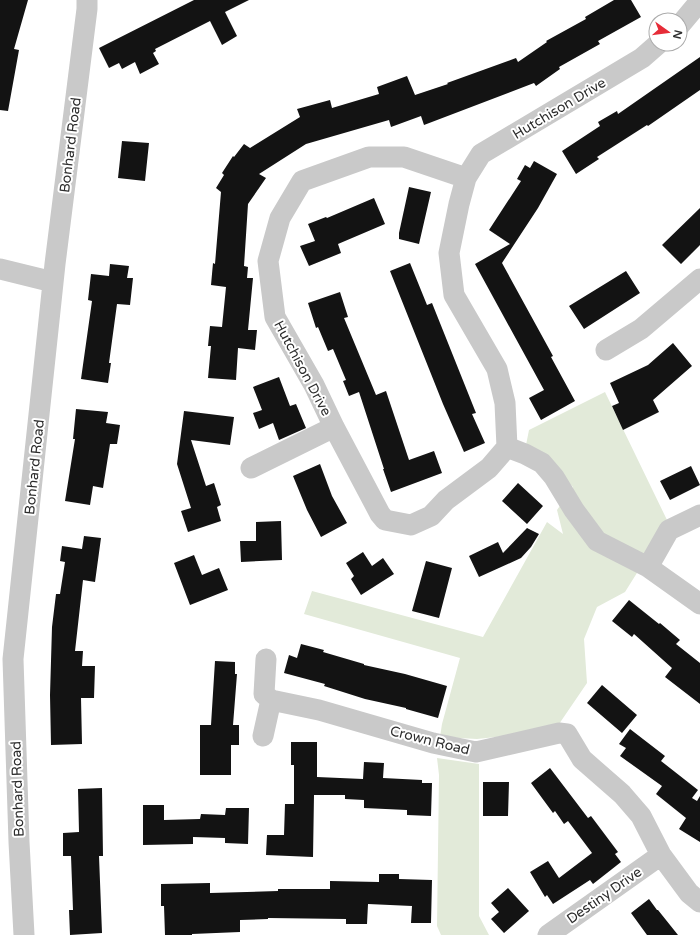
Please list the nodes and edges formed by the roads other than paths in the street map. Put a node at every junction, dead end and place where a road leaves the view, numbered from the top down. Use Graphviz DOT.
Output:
graph roads {
  1 [pos="700,1"];
  2 [pos="93,3"];
  3 [pos="688,15"];
  4 [pos="649,52"];
  5 [pos="466,178"];
  6 [pos="0,269"];
  7 [pos="700,279"];
  8 [pos="53,282"];
  9 [pos="606,350"];
  10 [pos="334,427"];
  11 [pos="507,447"];
  12 [pos="251,468"];
  13 [pos="700,515"];
  14 [pos="648,567"];
  15 [pos="700,604"];
  16 [pos="266,659"];
  17 [pos="271,700"];
  18 [pos="264,736"];
  19 [pos="661,855"];
  20 [pos="700,902"];
  21 [pos="24,935"];
  22 [pos="548,935"];
  1 -- 3 [label="street"];
  2 -- 8 [label="street, Bonhard Road"];
  4 -- 5 [label="street, Hutchison Drive"];
  5 -- 10 [label="street, Hutchison Drive"];
  5 -- 11 [label="street, Hutchison Drive"];
  6 -- 8 [label="street"];
  7 -- 9 [label="street"];
  8 -- 21 [label="street, Bonhard Road"];
  10 -- 11 [label="street, Hutchison Drive"];
  10 -- 12 [label="street"];
  11 -- 14 [label="street"];
  13 -- 14 [label="street"];
  14 -- 15 [label="street"];
  16 -- 17 [label="street"];
  17 -- 18 [label="street"];
  17 -- 19 [label="street, Crown Road"];
  19 -- 20 [label="street, Crown Road"];
  19 -- 22 [label="street, Destiny Drive"];
}
